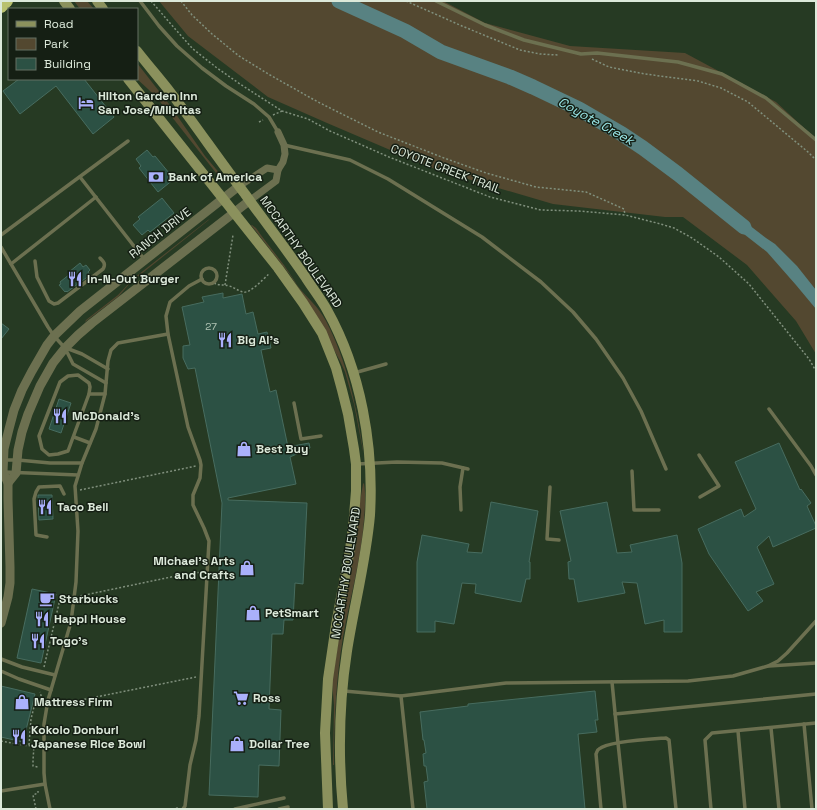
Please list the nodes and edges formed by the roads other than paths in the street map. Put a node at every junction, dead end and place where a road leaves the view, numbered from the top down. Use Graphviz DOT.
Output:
graph roads {
  1 [pos="7,1"];
  2 [pos="140,1"];
  3 [pos="436,1"];
  4 [pos="1,7"];
  5 [pos="138,52"];
  6 [pos="129,80"];
  7 [pos="278,132"];
  8 [pos="816,140"];
  9 [pos="128,141"];
  10 [pos="284,145"];
  11 [pos="278,170"];
  12 [pos="80,177"];
  13 [pos="239,186"];
  14 [pos="96,197"];
  15 [pos="223,198"];
  16 [pos="249,201"];
  17 [pos="234,213"];
  18 [pos="1,235"];
  19 [pos="1,247"];
  20 [pos="100,258"];
  21 [pos="145,260"];
  22 [pos="35,261"];
  23 [pos="11,264"];
  24 [pos="202,279"];
  25 [pos="168,334"];
  26 [pos="54,336"];
  27 [pos="65,348"];
  28 [pos="386,364"];
  29 [pos="108,369"];
  30 [pos="353,373"];
  31 [pos="106,383"];
  32 [pos="89,394"];
  33 [pos="105,394"];
  34 [pos="294,403"];
  35 [pos="769,409"];
  36 [pos="321,436"];
  37 [pos="74,437"];
  38 [pos="90,443"];
  39 [pos="699,455"];
  40 [pos="2,460"];
  41 [pos="18,460"];
  42 [pos="82,463"];
  43 [pos="370,463"];
  44 [pos="356,464"];
  45 [pos="666,469"];
  46 [pos="632,471"];
  47 [pos="2,472"];
  48 [pos="16,473"];
  49 [pos="78,475"];
  50 [pos="816,475"];
  51 [pos="8,483"];
  52 [pos="550,487"];
  53 [pos="64,494"];
  54 [pos="700,497"];
  55 [pos="461,510"];
  56 [pos="659,510"];
  57 [pos="47,537"];
  58 [pos="559,540"];
  59 [pos="816,621"];
  60 [pos="1,623"];
  61 [pos="1,659"];
  62 [pos="816,663"];
  63 [pos="768,666"];
  64 [pos="1,672"];
  65 [pos="55,675"];
  66 [pos="612,682"];
  67 [pos="51,690"];
  68 [pos="342,691"];
  69 [pos="816,694"];
  70 [pos="401,696"];
  71 [pos="615,714"];
  72 [pos="816,723"];
  73 [pos="804,724"];
  74 [pos="771,728"];
  75 [pos="738,731"];
  76 [pos="618,743"];
  77 [pos="45,784"];
  78 [pos="1,791"];
  79 [pos="284,798"];
  80 [pos="288,807"];
  81 [pos="50,809"];
  82 [pos="183,809"];
  83 [pos="235,809"];
  84 [pos="279,809"];
  85 [pos="328,809"];
  86 [pos="343,809"];
  87 [pos="413,809"];
  88 [pos="601,809"];
  89 [pos="625,809"];
  90 [pos="676,809"];
  91 [pos="712,809"];
  92 [pos="745,809"];
  93 [pos="779,809"];
  94 [pos="812,809"];
  1 -- 4 [label="highway"];
  2 -- 7 [label="lane"];
  3 -- 8 [label="lane"];
  5 -- 13 [label="main road, MCCARTHY BOULEVARD"];
  6 -- 15 [label="main road, MCCARTHY BOULEVARD"];
  7 -- 10 [label="street"];
  9 -- 12 [label="lane"];
  10 -- 11 [label="street"];
  10 -- 45 [label="lane"];
  11 -- 13 [label="street"];
  11 -- 16 [label="street"];
  12 -- 14 [label="lane"];
  12 -- 18 [label="lane"];
  13 -- 15 [label="street, RANCH DRIVE"];
  13 -- 16 [label="main road, MCCARTHY BOULEVARD"];
  14 -- 21 [label="lane"];
  14 -- 23 [label="lane"];
  15 -- 17 [label="main road, MCCARTHY BOULEVARD"];
  15 -- 21 [label="street, RANCH DRIVE"];
  16 -- 17 [label="street"];
  16 -- 30 [label="main road, MCCARTHY BOULEVARD"];
  17 -- 27 [label="street"];
  17 -- 44 [label="main road, MCCARTHY BOULEVARD"];
  19 -- 23 [label="lane"];
  20 -- 22 [label="lane"];
  21 -- 26 [label="street, RANCH DRIVE"];
  23 -- 26 [label="lane"];
  24 -- 24 [label="lane"];
  24 -- 25 [label="lane"];
  25 -- 29 [label="lane"];
  25 -- 82 [label="lane"];
  26 -- 27 [label="lane"];
  26 -- 40 [label="street, RANCH DRIVE"];
  27 -- 29 [label="lane"];
  27 -- 31 [label="lane"];
  27 -- 41 [label="street"];
  28 -- 30 [label="lane"];
  29 -- 31 [label="lane"];
  30 -- 43 [label="main road, MCCARTHY BOULEVARD"];
  31 -- 33 [label="lane"];
  32 -- 33 [label="lane"];
  32 -- 37 [label="lane"];
  32 -- 37 [label="lane"];
  33 -- 38 [label="lane"];
  34 -- 36 [label="lane"];
  35 -- 50 [label="lane"];
  37 -- 38 [label="lane"];
  38 -- 42 [label="lane"];
  39 -- 54 [label="lane"];
  40 -- 41 [label="lane"];
  40 -- 47 [label="street, RANCH DRIVE"];
  41 -- 42 [label="lane"];
  41 -- 48 [label="street"];
  42 -- 49 [label="lane"];
  43 -- 44 [label="lane"];
  43 -- 55 [label="lane"];
  43 -- 68 [label="main road, MCCARTHY BOULEVARD"];
  44 -- 85 [label="main road, MCCARTHY BOULEVARD"];
  46 -- 56 [label="lane"];
  47 -- 48 [label="lane"];
  47 -- 51 [label="street, RANCH DRIVE"];
  48 -- 49 [label="lane"];
  48 -- 51 [label="street"];
  49 -- 65 [label="lane"];
  51 -- 60 [label="street, RANCH DRIVE"];
  52 -- 58 [label="lane"];
  53 -- 57 [label="lane"];
  59 -- 63 [label="lane"];
  61 -- 65 [label="lane"];
  62 -- 63 [label="lane"];
  63 -- 66 [label="lane"];
  64 -- 67 [label="lane"];
  65 -- 67 [label="lane"];
  66 -- 70 [label="lane"];
  66 -- 71 [label="lane"];
  67 -- 77 [label="lane"];
  68 -- 70 [label="lane"];
  68 -- 86 [label="main road, MCCARTHY BOULEVARD"];
  69 -- 71 [label="lane"];
  70 -- 87 [label="lane"];
  71 -- 76 [label="lane"];
  72 -- 73 [label="lane"];
  73 -- 74 [label="lane"];
  73 -- 94 [label="lane"];
  74 -- 75 [label="lane"];
  74 -- 93 [label="lane"];
  75 -- 91 [label="lane"];
  75 -- 92 [label="lane"];
  76 -- 88 [label="lane"];
  76 -- 89 [label="lane"];
  76 -- 90 [label="lane"];
  77 -- 78 [label="lane"];
  77 -- 81 [label="lane"];
  79 -- 83 [label="lane"];
  80 -- 84 [label="lane"];
}
